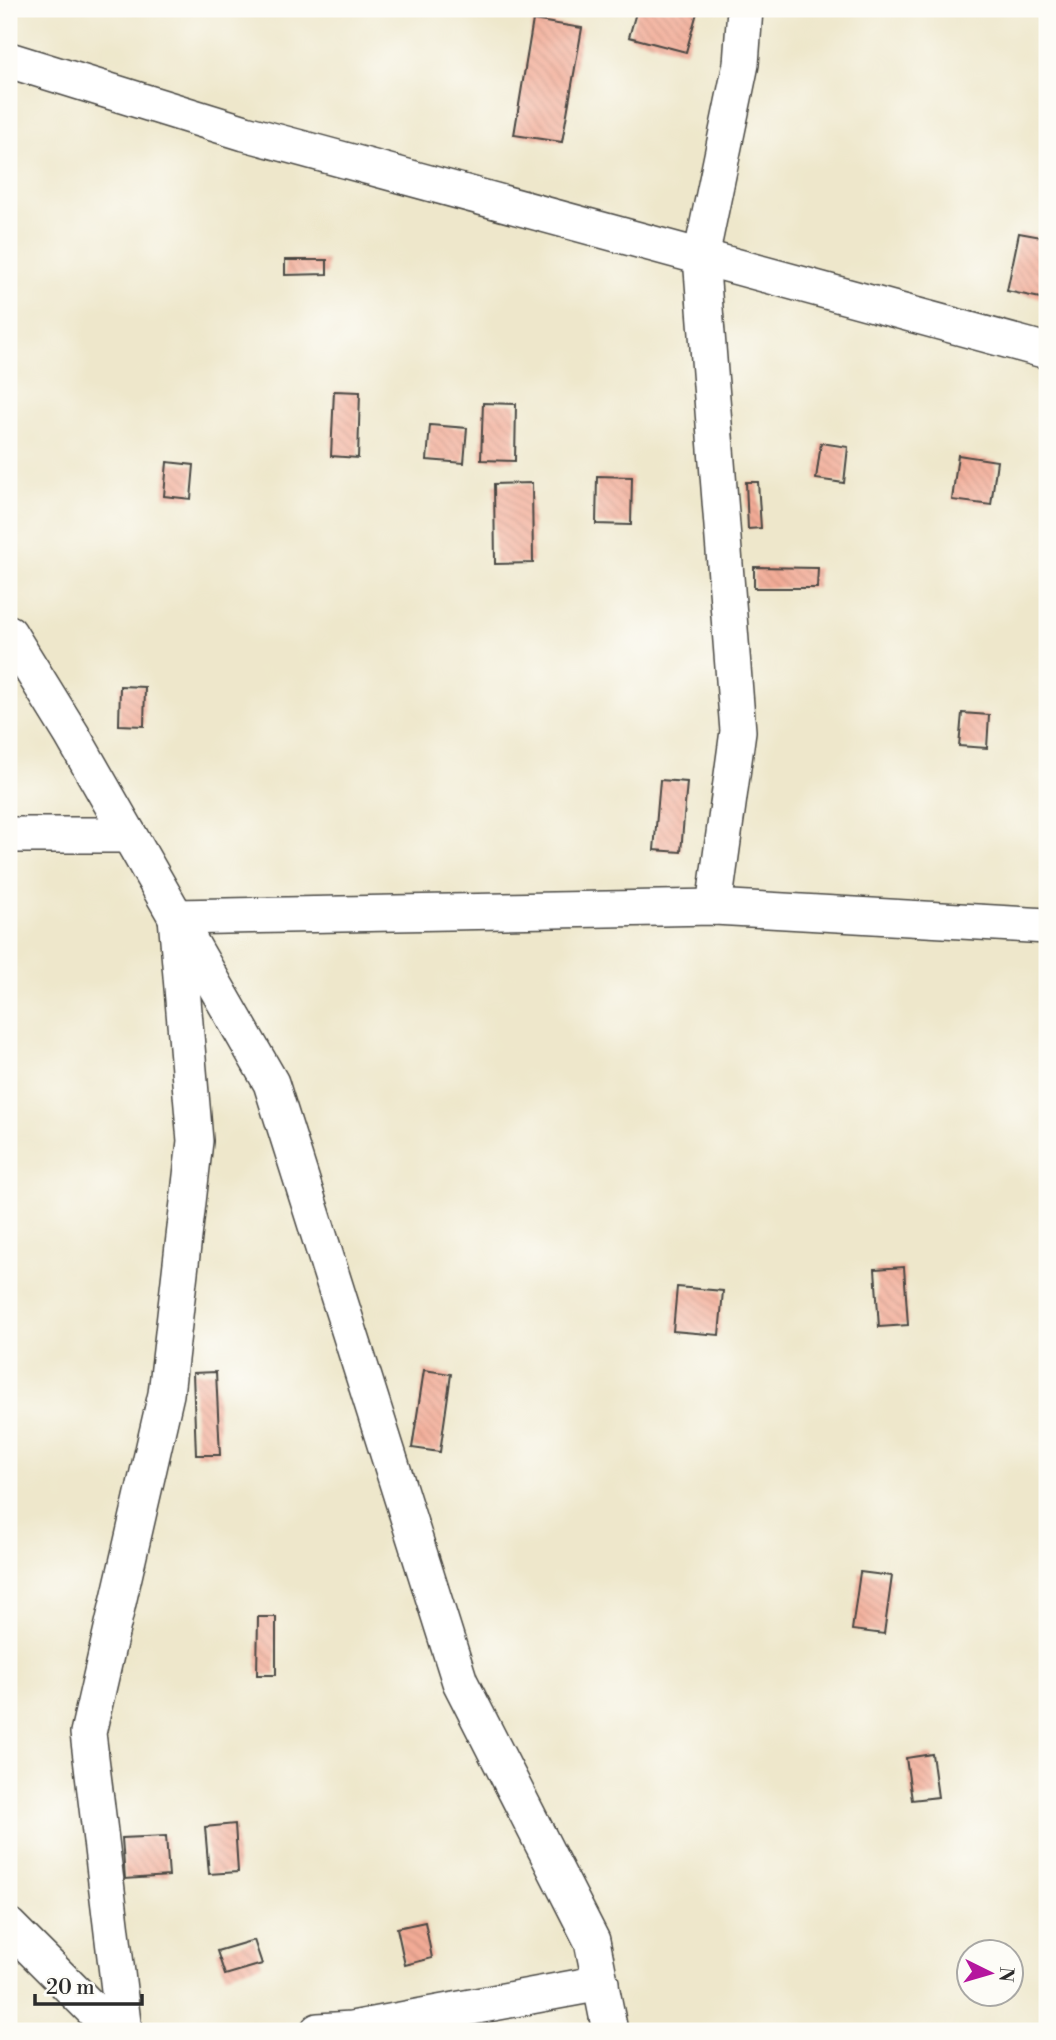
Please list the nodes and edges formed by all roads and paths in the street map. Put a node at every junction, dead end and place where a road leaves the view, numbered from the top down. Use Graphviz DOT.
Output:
graph roads {
  1 [pos="745,9"];
  2 [pos="9,60"];
  3 [pos="701,257"];
  4 [pos="1047,351"];
  5 [pos="9,633"];
  6 [pos="9,835"];
  7 [pos="129,835"];
  8 [pos="714,907"];
  9 [pos="176,917"];
  10 [pos="1047,926"];
  11 [pos="9,1926"];
  12 [pos="601,1983"];
  13 [pos="114,2031"];
  14 [pos="124,2031"];
  15 [pos="318,2031"];
  16 [pos="610,2031"];
  1 -- 3 [label="street"];
  2 -- 3 [label="street"];
  3 -- 4 [label="street"];
  3 -- 8 [label="street"];
  5 -- 7 [label="street"];
  6 -- 7 [label="street"];
  7 -- 9 [label="street"];
  8 -- 9 [label="street"];
  8 -- 10 [label="street"];
  9 -- 12 [label="street"];
  9 -- 14 [label="street"];
  11 -- 13 [label="street"];
  12 -- 15 [label="street"];
  12 -- 16 [label="street"];
}
